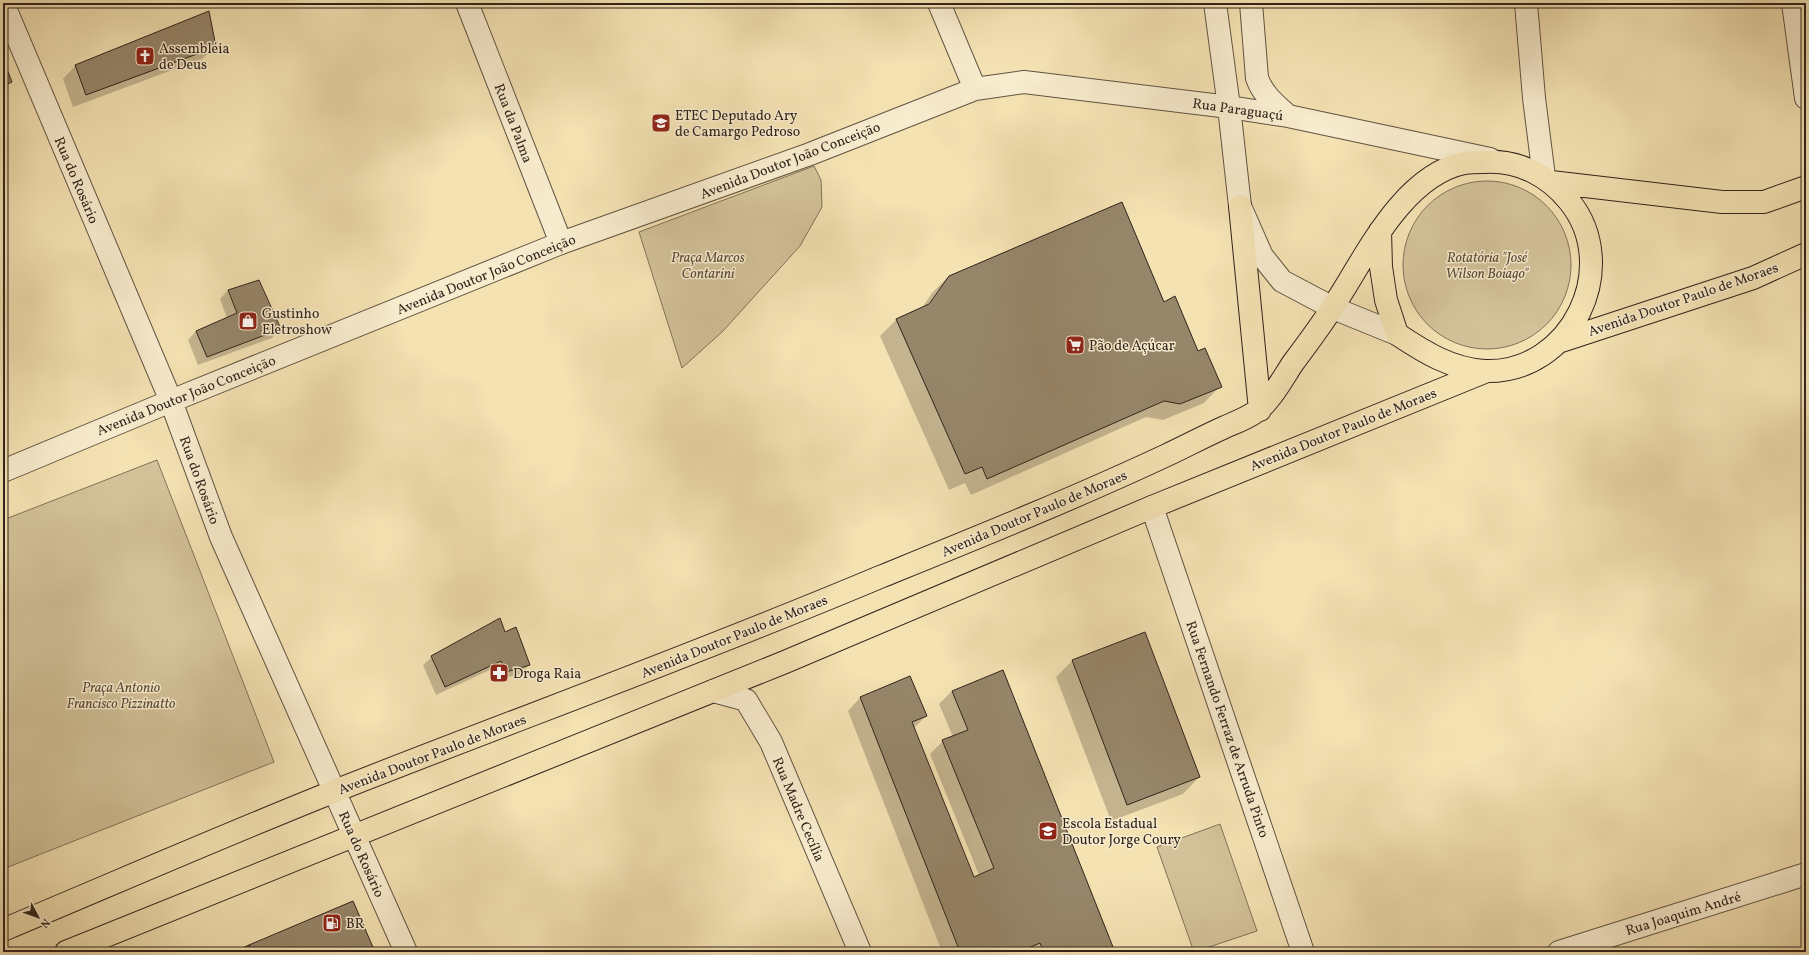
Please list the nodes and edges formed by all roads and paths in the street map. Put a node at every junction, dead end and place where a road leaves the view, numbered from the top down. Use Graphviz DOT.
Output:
graph roads {
  1 [pos="467,3"];
  2 [pos="939,3"];
  3 [pos="1215,3"];
  4 [pos="1251,3"];
  5 [pos="1526,3"];
  6 [pos="1793,3"];
  7 [pos="7,6"];
  8 [pos="975,89"];
  9 [pos="1806,98"];
  10 [pos="1229,107"];
  11 [pos="1288,116"];
  12 [pos="1498,161"];
  13 [pos="1547,180"];
  14 [pos="1806,186"];
  15 [pos="1240,206"];
  16 [pos="1380,231"];
  17 [pos="561,243"];
  18 [pos="1806,254"];
  19 [pos="1333,308"];
  20 [pos="1397,334"];
  21 [pos="1558,342"];
  22 [pos="1488,371"];
  23 [pos="171,401"];
  24 [pos="1260,410"];
  25 [pos="3,471"];
  26 [pos="1152,507"];
  27 [pos="713,691"];
  28 [pos="334,791"];
  29 [pos="355,837"];
  30 [pos="1806,874"];
  31 [pos="3,930"];
  32 [pos="66,952"];
  33 [pos="406,952"];
  34 [pos="860,952"];
  35 [pos="1303,952"];
  36 [pos="1559,952"];
  1 -- 17 [label="street, Rua da Palma"];
  2 -- 8 [label="street"];
  3 -- 10 [label="street"];
  4 -- 11 [label="street"];
  5 -- 13 [label="street"];
  6 -- 9 [label="street"];
  7 -- 23 [label="street, Rua do Rosário"];
  8 -- 10 [label="street, Rua Paraguaçú"];
  8 -- 17 [label="street, Avenida Doutor João Conceição"];
  10 -- 11 [label="street, Rua Paraguaçú"];
  10 -- 15 [label="street"];
  11 -- 12 [label="street, Rua Paraguaçú"];
  12 -- 13 [label="main road, Avenida Doutor Paulo de Moraes"];
  12 -- 16 [label="main road, Avenida Doutor Paulo de Moraes"];
  13 -- 14 [label="main road"];
  13 -- 21 [label="main road"];
  15 -- 19 [label="street"];
  15 -- 24 [label="main road"];
  16 -- 19 [label="main road, Avenida Doutor Paulo de Moraes"];
  16 -- 20 [label="main road"];
  17 -- 23 [label="street, Avenida Doutor João Conceição"];
  18 -- 21 [label="main road, Avenida Doutor Paulo de Moraes"];
  19 -- 20 [label="street"];
  19 -- 24 [label="main road, Avenida Doutor Paulo de Moraes"];
  20 -- 22 [label="main road"];
  21 -- 22 [label="main road"];
  22 -- 26 [label="main road, Avenida Doutor Paulo de Moraes"];
  23 -- 25 [label="street, Avenida Doutor João Conceição"];
  23 -- 28 [label="street, Rua do Rosário"];
  24 -- 28 [label="main road, Avenida Doutor Paulo de Moraes"];
  26 -- 27 [label="main road, Avenida Doutor Paulo de Moraes"];
  26 -- 35 [label="street, Rua Fernando Ferraz de Arruda Pinto"];
  27 -- 29 [label="main road, Avenida Doutor Paulo de Moraes"];
  27 -- 34 [label="street, Rua Madre Cecília"];
  28 -- 29 [label="street, Rua do Rosário"];
  28 -- 31 [label="main road, Avenida Doutor Paulo de Moraes"];
  29 -- 32 [label="main road, Avenida Doutor Paulo de Moraes"];
  29 -- 33 [label="street, Rua do Rosário"];
  30 -- 36 [label="street, Rua Joaquim André"];
}
